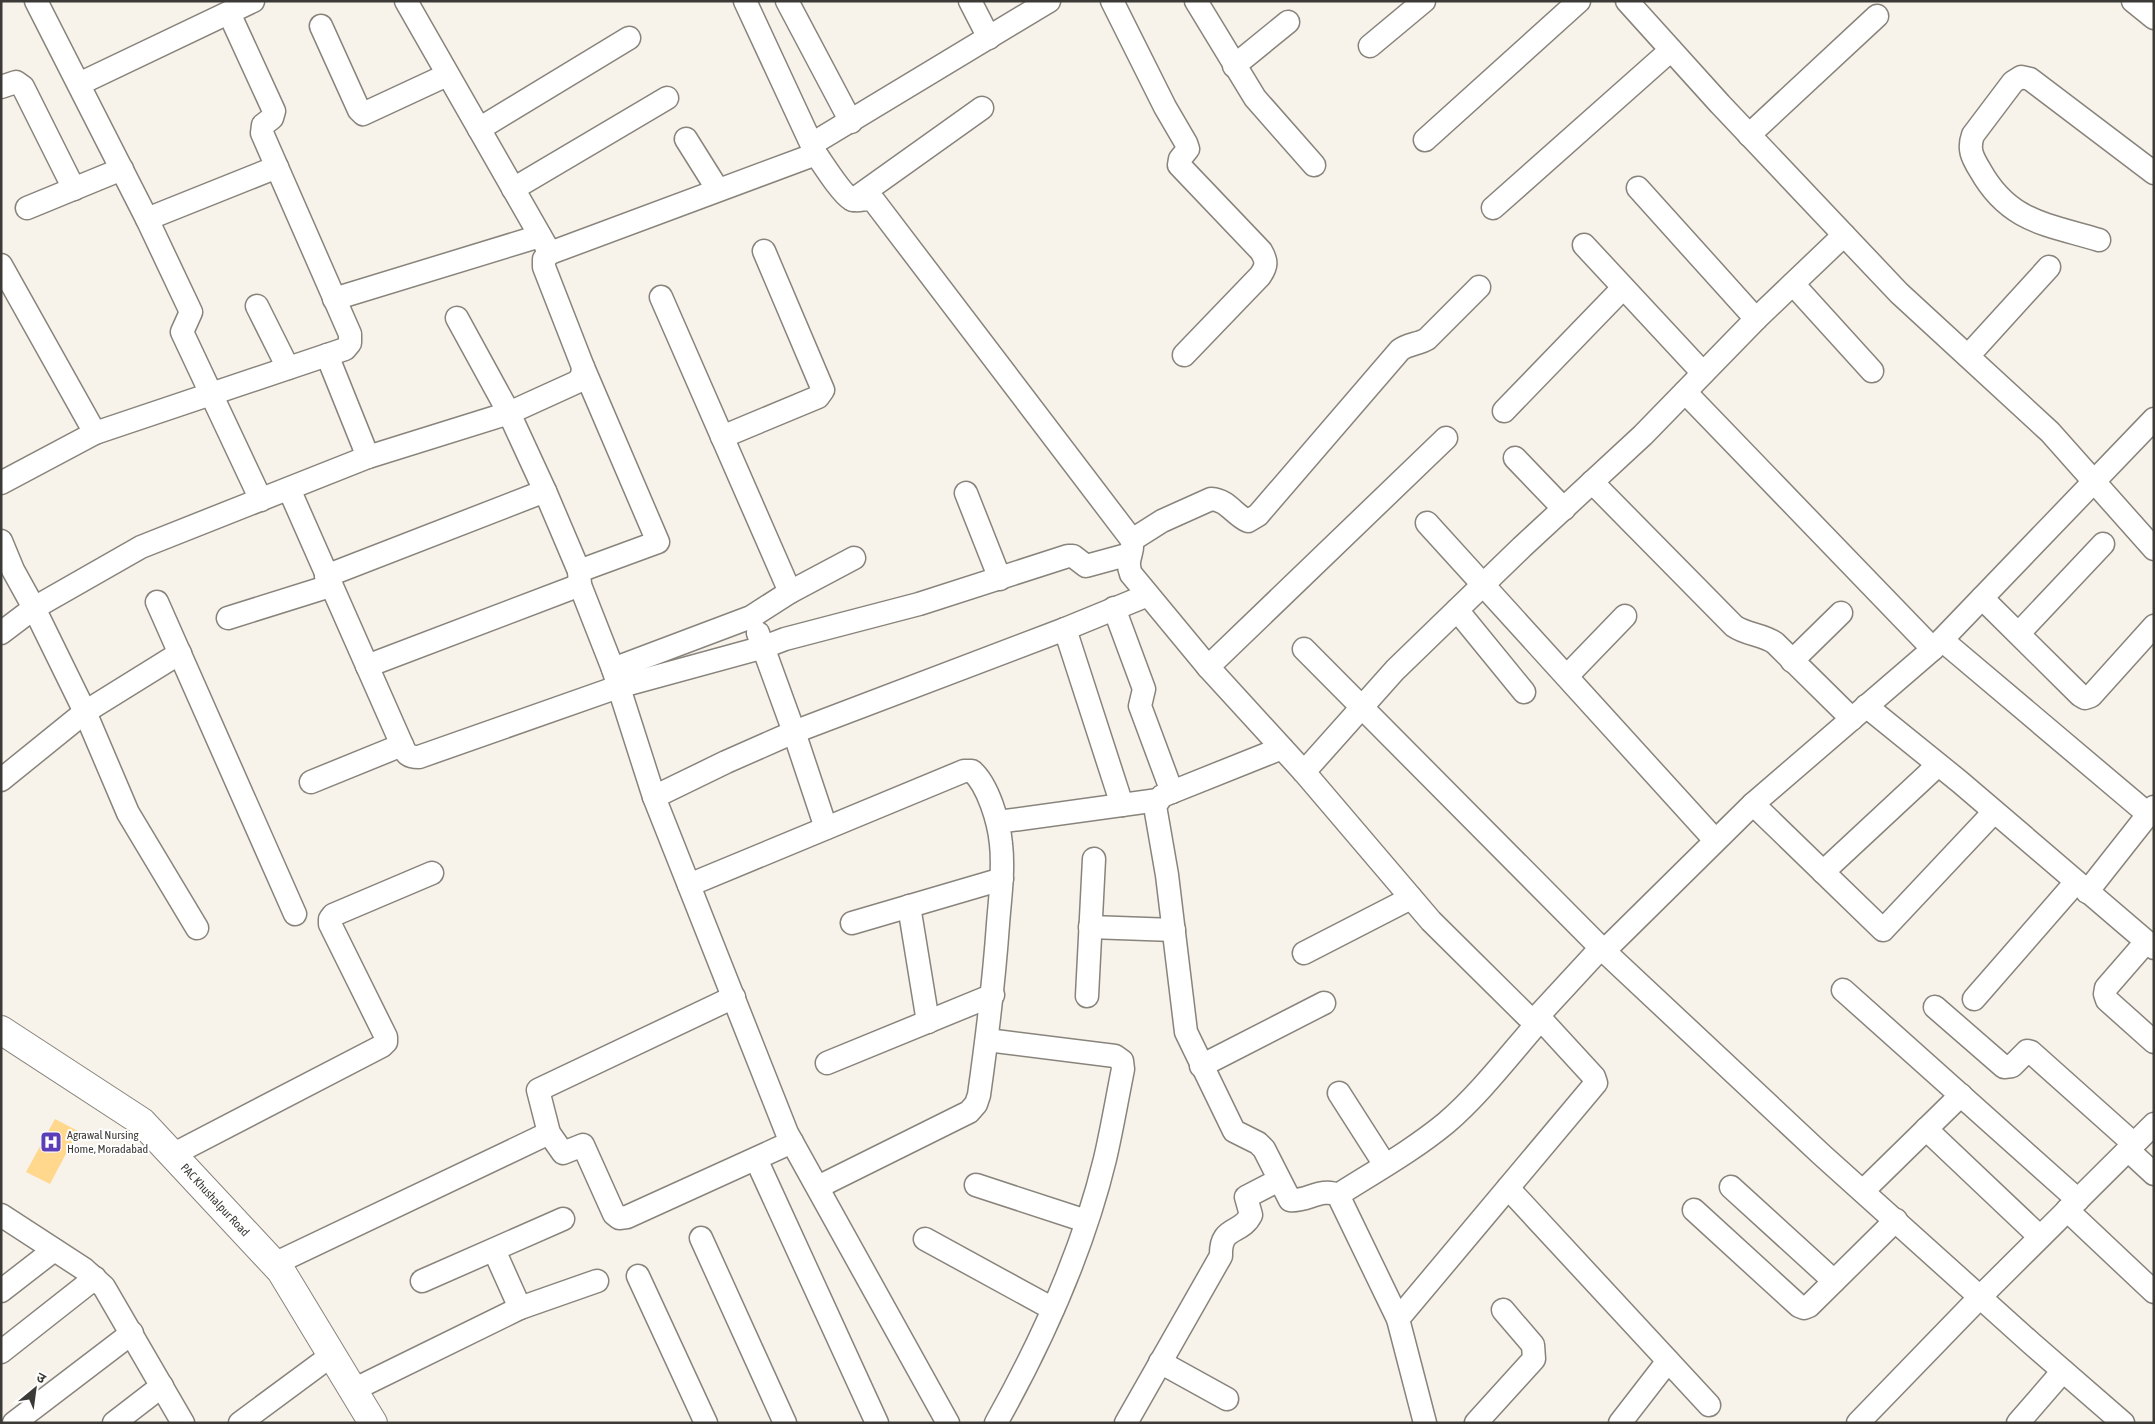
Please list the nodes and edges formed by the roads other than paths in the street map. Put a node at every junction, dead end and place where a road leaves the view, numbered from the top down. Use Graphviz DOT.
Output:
graph roads {
  1 [pos="36,1"];
  2 [pos="253,1"];
  3 [pos="406,1"];
  4 [pos="745,1"];
  5 [pos="787,1"];
  6 [pos="970,1"];
  7 [pos="1112,1"];
  8 [pos="1196,1"];
  9 [pos="1424,1"];
  10 [pos="1579,1"];
  11 [pos="2133,1"];
  12 [pos="1046,2"];
  13 [pos="1634,4"];
  14 [pos="230,13"];
  15 [pos="1877,16"];
  16 [pos="2154,18"];
  17 [pos="1288,22"];
  18 [pos="321,26"];
  19 [pos="629,38"];
  20 [pos="989,38"];
  21 [pos="1370,46"];
  22 [pos="1671,50"];
  23 [pos="1234,66"];
  24 [pos="448,75"];
  25 [pos="78,84"];
  26 [pos="1,87"];
  27 [pos="667,98"];
  28 [pos="982,108"];
  29 [pos="851,122"];
  30 [pos="479,129"];
  31 [pos="1749,135"];
  32 [pos="686,139"];
  33 [pos="1426,140"];
  34 [pos="814,149"];
  35 [pos="1314,165"];
  36 [pos="277,167"];
  37 [pos="122,169"];
  38 [pos="2154,173"];
  39 [pos="1638,188"];
  40 [pos="74,189"];
  41 [pos="513,190"];
  42 [pos="718,190"];
  43 [pos="853,200"];
  44 [pos="27,208"];
  45 [pos="1493,208"];
  46 [pos="147,219"];
  47 [pos="1844,235"];
  48 [pos="2099,240"];
  49 [pos="545,245"];
  50 [pos="1584,245"];
  51 [pos="764,251"];
  52 [pos="1,265"];
  53 [pos="2049,267"];
  54 [pos="1792,284"];
  55 [pos="1479,287"];
  56 [pos="1623,288"];
  57 [pos="661,297"];
  58 [pos="334,299"];
  59 [pos="257,306"];
  60 [pos="457,318"];
  61 [pos="1756,319"];
  62 [pos="327,355"];
  63 [pos="1184,355"];
  64 [pos="1968,356"];
  65 [pos="583,367"];
  66 [pos="288,368"];
  67 [pos="1872,371"];
  68 [pos="1703,373"];
  69 [pos="1685,392"];
  70 [pos="212,393"];
  71 [pos="1504,411"];
  72 [pos="509,413"];
  73 [pos="2154,419"];
  74 [pos="95,433"];
  75 [pos="722,437"];
  76 [pos="1446,438"];
  77 [pos="368,457"];
  78 [pos="1515,458"];
  79 [pos="1,482"];
  80 [pos="1592,482"];
  81 [pos="2094,482"];
  82 [pos="289,489"];
  83 [pos="545,491"];
  84 [pos="966,493"];
  85 [pos="261,500"];
  86 [pos="1564,509"];
  87 [pos="1427,523"];
  88 [pos="1,541"];
  89 [pos="2103,544"];
  90 [pos="1131,547"];
  91 [pos="2154,549"];
  92 [pos="854,558"];
  93 [pos="580,578"];
  94 [pos="1000,579"];
  95 [pos="328,581"];
  96 [pos="1484,584"];
  97 [pos="790,592"];
  98 [pos="1148,594"];
  99 [pos="1982,598"];
  100 [pos="157,602"];
  101 [pos="34,608"];
  102 [pos="1114,608"];
  103 [pos="1457,610"];
  104 [pos="1841,613"];
  105 [pos="1625,616"];
  106 [pos="752,617"];
  107 [pos="228,618"];
  108 [pos="2154,626"];
  109 [pos="1065,629"];
  110 [pos="2019,633"];
  111 [pos="1,634"];
  112 [pos="1937,644"];
  113 [pos="764,647"];
  114 [pos="1304,649"];
  115 [pos="180,653"];
  116 [pos="1792,661"];
  117 [pos="366,666"];
  118 [pos="1208,667"];
  119 [pos="1567,676"];
  120 [pos="615,678"];
  121 [pos="1524,692"];
  122 [pos="1363,708"];
  123 [pos="85,712"];
  124 [pos="1859,712"];
  125 [pos="794,732"];
  126 [pos="402,745"];
  127 [pos="1282,748"];
  128 [pos="1938,764"];
  129 [pos="1304,772"];
  130 [pos="1,780"];
  131 [pos="311,782"];
  132 [pos="1165,796"];
  133 [pos="654,797"];
  134 [pos="1753,804"];
  135 [pos="1122,805"];
  136 [pos="2151,811"];
  137 [pos="1994,812"];
  138 [pos="998,822"];
  139 [pos="826,828"];
  140 [pos="1715,840"];
  141 [pos="1094,859"];
  142 [pos="1823,872"];
  143 [pos="432,873"];
  144 [pos="1002,879"];
  145 [pos="689,885"];
  146 [pos="2081,887"];
  147 [pos="1411,898"];
  148 [pos="909,906"];
  149 [pos="295,914"];
  150 [pos="852,923"];
  151 [pos="1090,927"];
  152 [pos="197,928"];
  153 [pos="1174,930"];
  154 [pos="2150,945"];
  155 [pos="1603,950"];
  156 [pos="1304,953"];
  157 [pos="1843,990"];
  158 [pos="993,995"];
  159 [pos="1087,996"];
  160 [pos="734,997"];
  161 [pos="1974,999"];
  162 [pos="1324,1003"];
  163 [pos="1936,1007"];
  164 [pos="1539,1018"];
  165 [pos="928,1022"];
  166 [pos="1,1030"];
  167 [pos="987,1040"];
  168 [pos="2154,1042"];
  169 [pos="827,1063"];
  170 [pos="1201,1066"];
  171 [pos="1339,1093"];
  172 [pos="1961,1095"];
  173 [pos="2154,1124"];
  174 [pos="1926,1128"];
  175 [pos="549,1133"];
  176 [pos="792,1142"];
  177 [pos="2131,1147"];
  178 [pos="172,1155"];
  179 [pos="756,1159"];
  180 [pos="1385,1165"];
  181 [pos="2154,1174"];
  182 [pos="1279,1180"];
  183 [pos="976,1185"];
  184 [pos="818,1187"];
  185 [pos="1732,1187"];
  186 [pos="1508,1188"];
  187 [pos="1863,1191"];
  188 [pos="1338,1195"];
  189 [pos="2073,1205"];
  190 [pos="1694,1210"];
  191 [pos="1,1215"];
  192 [pos="563,1219"];
  193 [pos="1896,1220"];
  194 [pos="1086,1221"];
  195 [pos="2040,1237"];
  196 [pos="701,1238"];
  197 [pos="925,1239"];
  198 [pos="54,1250"];
  199 [pos="494,1250"];
  200 [pos="274,1264"];
  201 [pos="638,1276"];
  202 [pos="95,1278"];
  203 [pos="422,1281"];
  204 [pos="597,1281"];
  205 [pos="1834,1281"];
  206 [pos="1,1290"];
  207 [pos="2154,1292"];
  208 [pos="1981,1296"];
  209 [pos="520,1308"];
  210 [pos="1053,1308"];
  211 [pos="1503,1310"];
  212 [pos="1398,1318"];
  213 [pos="132,1333"];
  214 [pos="1,1352"];
  215 [pos="332,1355"];
  216 [pos="1668,1361"];
  217 [pos="1160,1362"];
  218 [pos="2062,1371"];
  219 [pos="162,1386"];
  220 [pos="353,1390"];
  221 [pos="1227,1399"];
  222 [pos="1709,1406"];
  223 [pos="14,1423"];
  224 [pos="114,1423"];
  225 [pos="184,1423"];
  226 [pos="240,1423"];
  227 [pos="373,1423"];
  228 [pos="706,1423"];
  229 [pos="785,1423"];
  230 [pos="877,1423"];
  231 [pos="948,1423"];
  232 [pos="996,1423"];
  233 [pos="1126,1423"];
  234 [pos="1425,1423"];
  235 [pos="1476,1423"];
  236 [pos="1620,1423"];
  237 [pos="1858,1423"];
  238 [pos="2018,1423"];
  239 [pos="2123,1423"];
  1 -- 25 [label="street"];
  2 -- 14 [label="street"];
  3 -- 24 [label="street"];
  4 -- 34 [label="street"];
  5 -- 29 [label="street"];
  6 -- 20 [label="street"];
  7 -- 63 [label="street"];
  8 -- 23 [label="street"];
  9 -- 21 [label="street"];
  10 -- 33 [label="street"];
  11 -- 16 [label="street"];
  12 -- 20 [label="street"];
  13 -- 22 [label="street"];
  14 -- 25 [label="street"];
  14 -- 36 [label="street"];
  15 -- 31 [label="street"];
  17 -- 23 [label="street"];
  18 -- 24 [label="street"];
  19 -- 30 [label="street"];
  20 -- 29 [label="street"];
  22 -- 31 [label="street"];
  22 -- 45 [label="street"];
  23 -- 35 [label="street"];
  24 -- 30 [label="street"];
  25 -- 37 [label="street"];
  26 -- 40 [label="street"];
  27 -- 41 [label="street"];
  28 -- 43 [label="street"];
  29 -- 34 [label="street"];
  30 -- 41 [label="street"];
  31 -- 47 [label="street"];
  32 -- 42 [label="street"];
  34 -- 42 [label="street"];
  34 -- 43 [label="street"];
  36 -- 46 [label="street"];
  36 -- 58 [label="street"];
  37 -- 40 [label="street"];
  37 -- 46 [label="street"];
  38 -- 48 [label="street"];
  39 -- 61 [label="street"];
  40 -- 44 [label="street"];
  41 -- 49 [label="street"];
  42 -- 49 [label="street"];
  43 -- 90 [label="street"];
  46 -- 70 [label="street"];
  47 -- 54 [label="street"];
  47 -- 64 [label="street"];
  49 -- 58 [label="street"];
  49 -- 65 [label="street"];
  50 -- 56 [label="street"];
  51 -- 75 [label="street"];
  52 -- 74 [label="street"];
  53 -- 64 [label="street"];
  54 -- 61 [label="street"];
  54 -- 67 [label="street"];
  55 -- 90 [label="street"];
  56 -- 68 [label="street"];
  56 -- 71 [label="street"];
  57 -- 75 [label="street"];
  58 -- 62 [label="street"];
  59 -- 66 [label="street"];
  60 -- 72 [label="street"];
  61 -- 68 [label="street"];
  62 -- 66 [label="street"];
  62 -- 77 [label="street"];
  64 -- 81 [label="street"];
  65 -- 72 [label="street"];
  65 -- 93 [label="street"];
  66 -- 70 [label="street"];
  68 -- 69 [label="street"];
  69 -- 80 [label="street"];
  69 -- 112 [label="street"];
  70 -- 74 [label="street"];
  70 -- 85 [label="street"];
  72 -- 77 [label="street"];
  72 -- 83 [label="street"];
  73 -- 81 [label="street"];
  74 -- 79 [label="street"];
  75 -- 97 [label="street"];
  76 -- 118 [label="street"];
  77 -- 82 [label="street"];
  78 -- 86 [label="street"];
  80 -- 86 [label="street"];
  80 -- 116 [label="street"];
  81 -- 91 [label="street"];
  81 -- 99 [label="street"];
  82 -- 85 [label="street"];
  82 -- 95 [label="street"];
  83 -- 93 [label="street"];
  83 -- 95 [label="street"];
  84 -- 94 [label="street"];
  85 -- 101 [label="street"];
  86 -- 96 [label="street"];
  87 -- 96 [label="street"];
  88 -- 101 [label="street"];
  89 -- 110 [label="street"];
  90 -- 94 [label="street"];
  90 -- 98 [label="street"];
  92 -- 97 [label="street"];
  93 -- 117 [label="street"];
  93 -- 120 [label="street"];
  94 -- 113 [label="street"];
  95 -- 107 [label="street"];
  95 -- 117 [label="street"];
  96 -- 103 [label="street"];
  96 -- 119 [label="street"];
  97 -- 106 [label="street"];
  98 -- 102 [label="street"];
  98 -- 118 [label="street"];
  99 -- 110 [label="street"];
  99 -- 112 [label="street"];
  100 -- 115 [label="street"];
  101 -- 111 [label="street"];
  101 -- 123 [label="street"];
  102 -- 109 [label="street"];
  102 -- 132 [label="street"];
  103 -- 121 [label="street"];
  103 -- 122 [label="street"];
  104 -- 116 [label="street"];
  105 -- 119 [label="street"];
  106 -- 113 [label="street"];
  106 -- 120 [label="street"];
  108 -- 110 [label="street"];
  109 -- 125 [label="street"];
  109 -- 135 [label="street"];
  112 -- 124 [label="street"];
  112 -- 136 [label="street"];
  113 -- 120 [label="street"];
  113 -- 125 [label="street"];
  114 -- 122 [label="street"];
  115 -- 123 [label="street"];
  115 -- 149 [label="street"];
  116 -- 124 [label="street"];
  117 -- 126 [label="street"];
  118 -- 127 [label="street"];
  119 -- 140 [label="street"];
  120 -- 126 [label="street"];
  120 -- 133 [label="street"];
  122 -- 129 [label="street"];
  122 -- 155 [label="street"];
  123 -- 130 [label="street"];
  123 -- 152 [label="street"];
  124 -- 128 [label="street"];
  124 -- 134 [label="street"];
  125 -- 133 [label="street"];
  125 -- 139 [label="street"];
  126 -- 131 [label="street"];
  127 -- 129 [label="street"];
  127 -- 132 [label="street"];
  128 -- 137 [label="street"];
  128 -- 142 [label="street"];
  129 -- 147 [label="street"];
  132 -- 135 [label="street"];
  132 -- 153 [label="street"];
  133 -- 145 [label="street"];
  134 -- 140 [label="street"];
  134 -- 142 [label="street"];
  135 -- 138 [label="street"];
  136 -- 146 [label="street"];
  137 -- 142 [label="street"];
  137 -- 146 [label="street"];
  138 -- 139 [label="street"];
  138 -- 144 [label="street"];
  139 -- 145 [label="street"];
  140 -- 155 [label="street"];
  141 -- 151 [label="street"];
  143 -- 178 [label="street"];
  144 -- 148 [label="street"];
  144 -- 158 [label="street"];
  145 -- 160 [label="street"];
  146 -- 154 [label="street"];
  146 -- 161 [label="street"];
  147 -- 156 [label="street"];
  147 -- 164 [label="street"];
  148 -- 150 [label="street"];
  148 -- 165 [label="street"];
  151 -- 153 [label="street"];
  151 -- 159 [label="street"];
  153 -- 170 [label="street"];
  154 -- 168 [label="street"];
  155 -- 164 [label="street"];
  155 -- 187 [label="street"];
  157 -- 172 [label="street"];
  158 -- 165 [label="street"];
  158 -- 167 [label="street"];
  160 -- 175 [label="street"];
  160 -- 176 [label="street"];
  162 -- 170 [label="street"];
  163 -- 177 [label="street"];
  164 -- 180 [label="street"];
  164 -- 186 [label="street"];
  165 -- 169 [label="street"];
  166 -- 178 [label="main road, PAC Khushalpur Road"];
  167 -- 184 [label="street"];
  167 -- 194 [label="street"];
  170 -- 182 [label="street"];
  171 -- 180 [label="street"];
  172 -- 174 [label="street"];
  172 -- 189 [label="street"];
  173 -- 177 [label="street"];
  174 -- 187 [label="street"];
  174 -- 195 [label="street"];
  175 -- 179 [label="street"];
  175 -- 200 [label="street"];
  176 -- 179 [label="street"];
  176 -- 184 [label="street"];
  177 -- 181 [label="street"];
  177 -- 189 [label="street"];
  178 -- 200 [label="main road, PAC Khushalpur Road"];
  179 -- 230 [label="street"];
  180 -- 188 [label="street"];
  182 -- 188 [label="street"];
  182 -- 217 [label="street"];
  183 -- 194 [label="street"];
  184 -- 231 [label="street"];
  185 -- 205 [label="street"];
  186 -- 212 [label="street"];
  186 -- 216 [label="street"];
  187 -- 193 [label="street"];
  188 -- 212 [label="street"];
  189 -- 195 [label="street"];
  189 -- 207 [label="street"];
  190 -- 205 [label="street"];
  191 -- 198 [label="street"];
  192 -- 199 [label="street"];
  193 -- 205 [label="street"];
  193 -- 208 [label="street"];
  194 -- 210 [label="street"];
  195 -- 208 [label="street"];
  196 -- 229 [label="street"];
  197 -- 210 [label="street"];
  198 -- 202 [label="street"];
  198 -- 206 [label="street"];
  199 -- 203 [label="street"];
  199 -- 209 [label="street"];
  200 -- 215 [label="main road, PAC Khushalpur Road"];
  201 -- 228 [label="street"];
  202 -- 213 [label="street"];
  202 -- 214 [label="street"];
  204 -- 209 [label="street"];
  208 -- 218 [label="street"];
  208 -- 237 [label="street"];
  209 -- 220 [label="street"];
  210 -- 232 [label="street"];
  211 -- 235 [label="street"];
  212 -- 234 [label="street"];
  213 -- 219 [label="street"];
  213 -- 223 [label="street"];
  215 -- 220 [label="main road, PAC Khushalpur Road"];
  215 -- 226 [label="street"];
  216 -- 222 [label="street"];
  216 -- 236 [label="street"];
  217 -- 221 [label="street"];
  217 -- 233 [label="street"];
  218 -- 238 [label="street"];
  218 -- 239 [label="street"];
  219 -- 224 [label="street"];
  219 -- 225 [label="street"];
  220 -- 227 [label="main road, PAC Khushalpur Road"];
}
